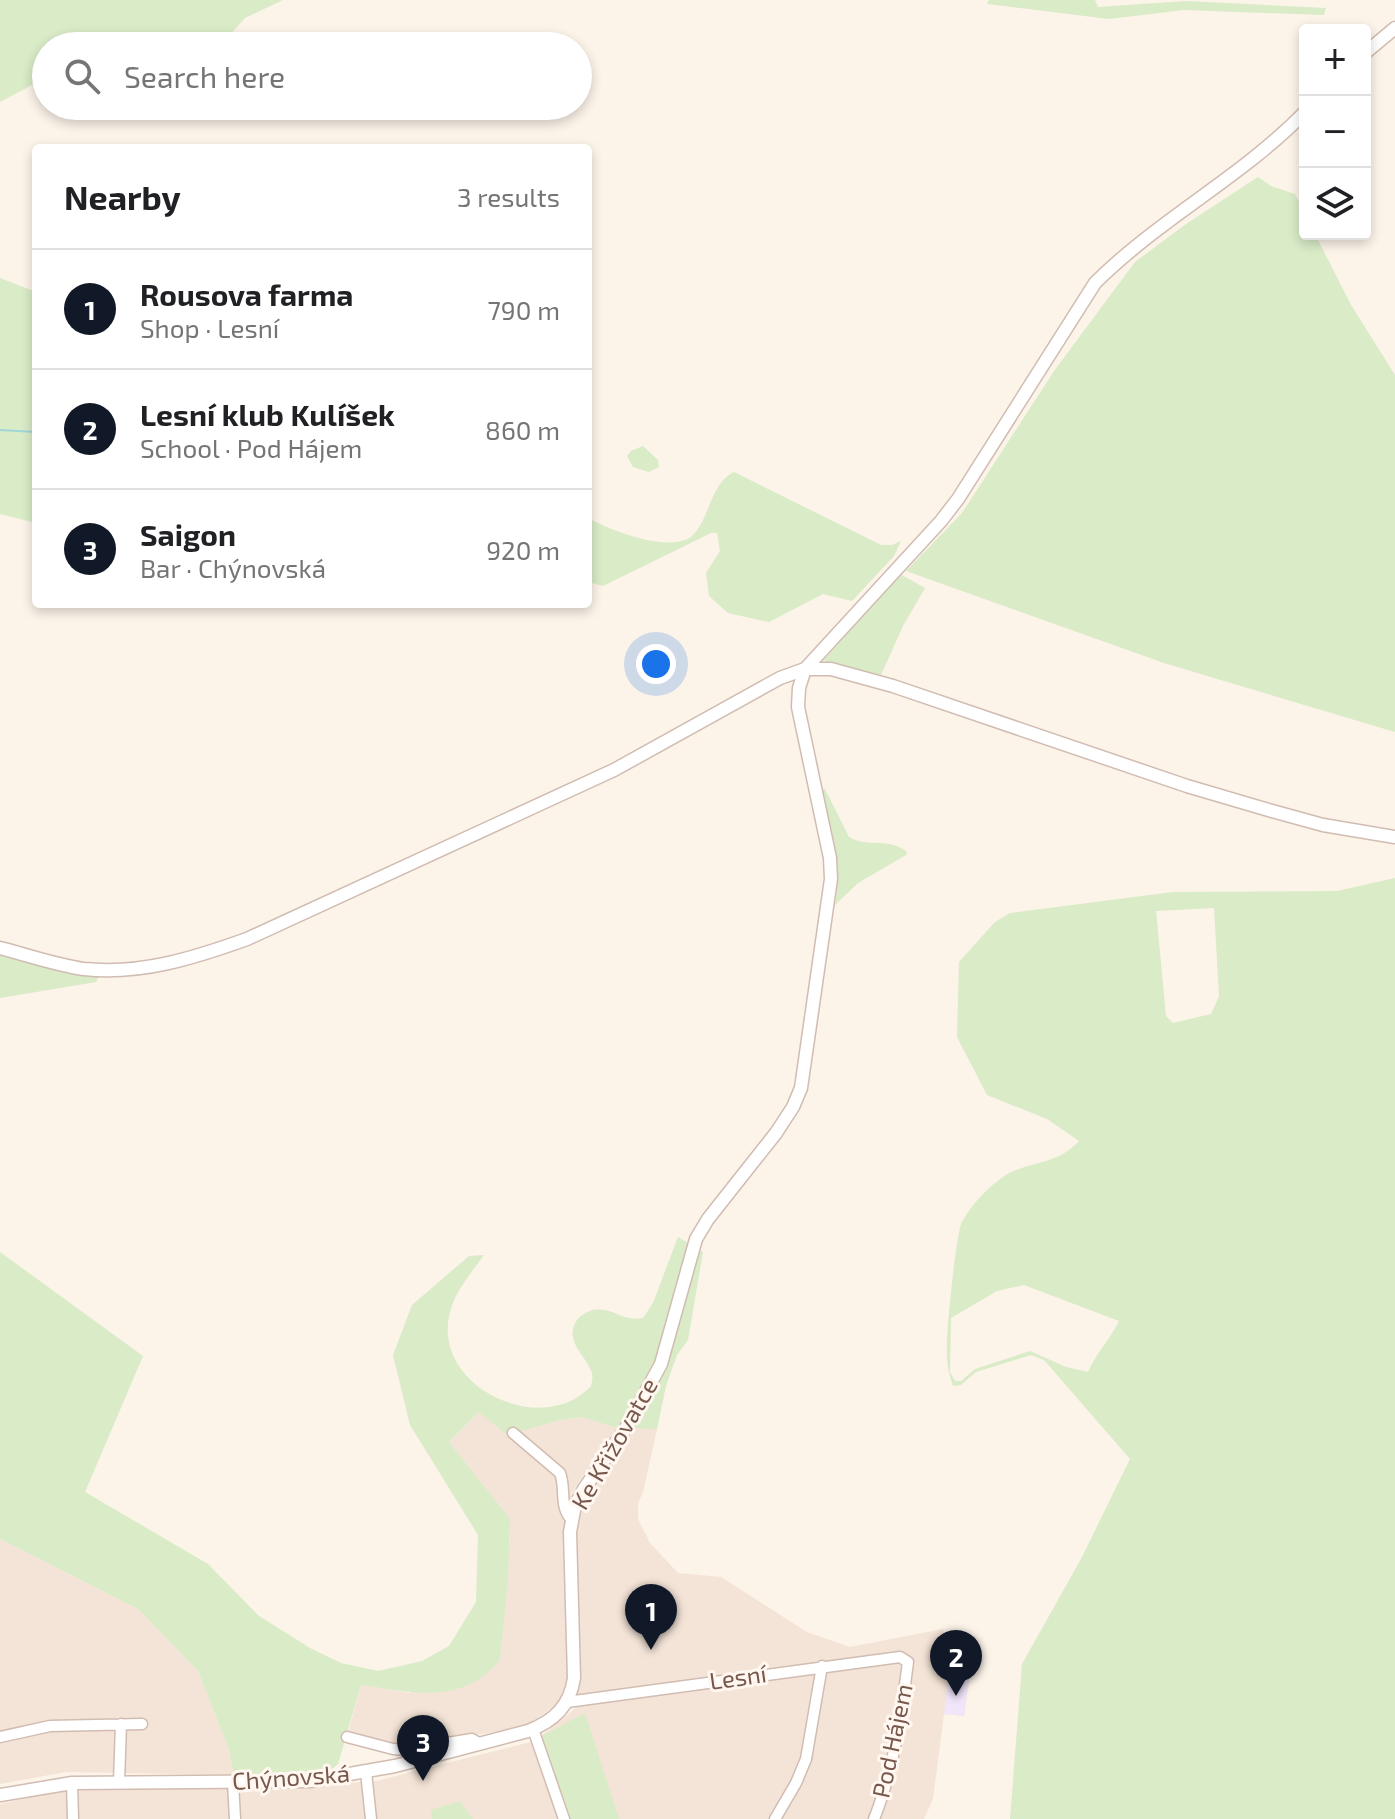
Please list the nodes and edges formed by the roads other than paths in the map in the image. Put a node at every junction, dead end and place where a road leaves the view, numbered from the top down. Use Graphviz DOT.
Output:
graph roads {
  1 [pos="1395,28"];
  2 [pos="1371,48"];
  3 [pos="1299,118"];
  4 [pos="805,669"];
  5 [pos="1395,837"];
  6 [pos="0,948"];
  7 [pos="513,1433"];
  8 [pos="571,1519"];
  9 [pos="908,1662"];
  10 [pos="822,1666"];
  11 [pos="567,1702"];
  12 [pos="121,1724"];
  13 [pos="142,1724"];
  14 [pos="533,1729"];
  15 [pos="0,1737"];
  16 [pos="347,1737"];
  17 [pos="480,1744"];
  18 [pos="366,1772"];
  19 [pos="119,1782"];
  20 [pos="233,1782"];
  21 [pos="72,1783"];
  22 [pos="0,1795"];
  23 [pos="73,1819"];
  24 [pos="235,1819"];
  25 [pos="371,1819"];
  26 [pos="564,1819"];
  27 [pos="775,1819"];
  28 [pos="874,1819"];
  1 -- 2 [label="street"];
  3 -- 4 [label="street"];
  4 -- 5 [label="street"];
  4 -- 6 [label="street"];
  4 -- 8 [label="street, Ke Křižovatce"];
  7 -- 8 [label="street"];
  8 -- 11 [label="street, Ke Křižovatce"];
  9 -- 10 [label="street, Lesní"];
  9 -- 28 [label="street, Pod Hájem"];
  10 -- 11 [label="street, Lesní"];
  10 -- 27 [label="street"];
  11 -- 14 [label="street, Chýnovská"];
  12 -- 13 [label="street"];
  12 -- 15 [label="street"];
  12 -- 19 [label="street"];
  14 -- 17 [label="street, Chýnovská"];
  14 -- 26 [label="street"];
  16 -- 17 [label="street"];
  17 -- 18 [label="street, Chýnovská"];
  18 -- 20 [label="street, Chýnovská"];
  18 -- 25 [label="street"];
  19 -- 20 [label="street, Chýnovská"];
  19 -- 21 [label="street, Chýnovská"];
  20 -- 24 [label="street"];
  21 -- 22 [label="street, Chýnovská"];
  21 -- 23 [label="street"];
}
